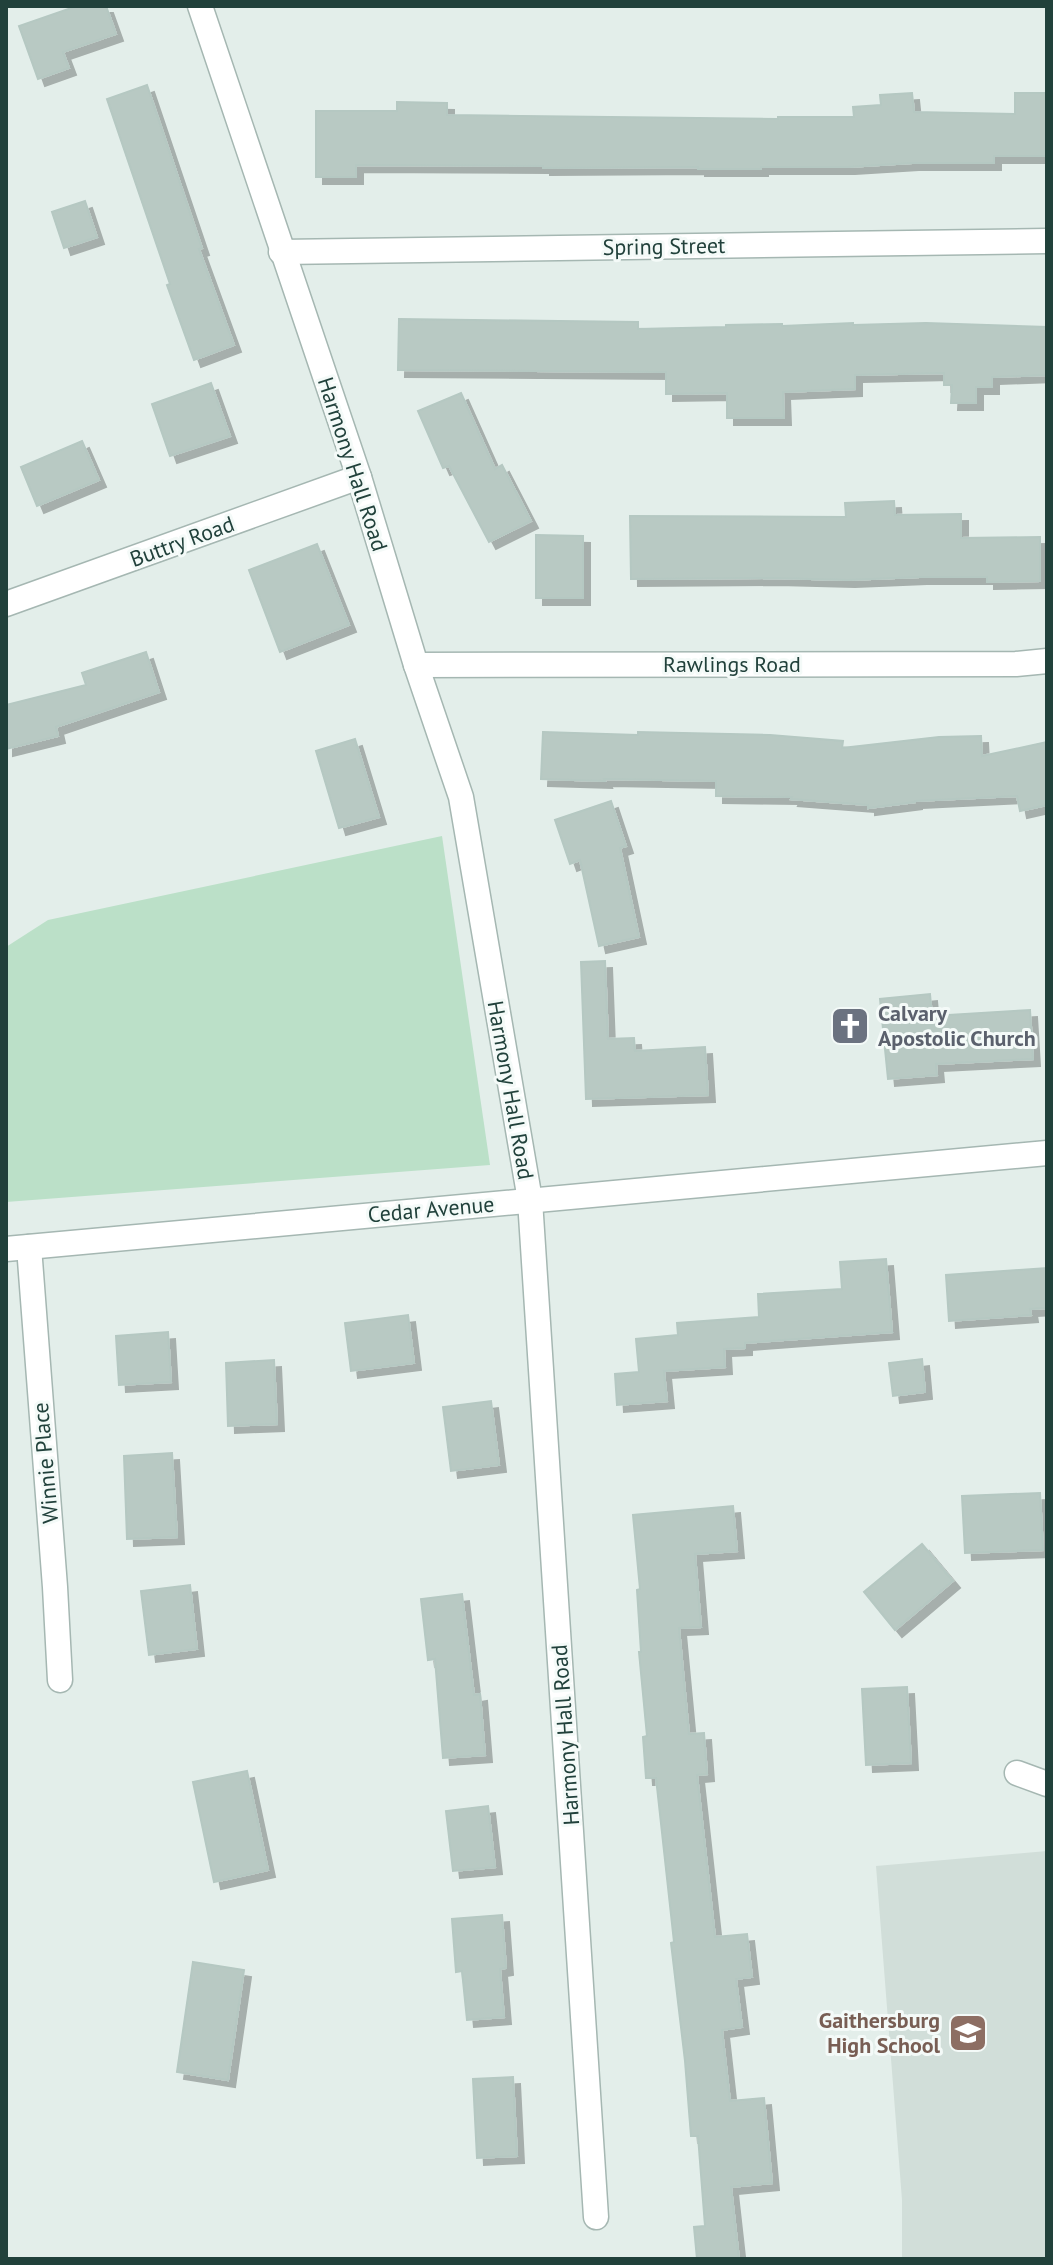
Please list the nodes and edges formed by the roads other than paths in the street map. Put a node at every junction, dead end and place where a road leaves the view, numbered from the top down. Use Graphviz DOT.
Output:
graph roads {
  1 [pos="200,6"];
  2 [pos="1047,241"];
  3 [pos="281,252"];
  4 [pos="359,477"];
  5 [pos="6,604"];
  6 [pos="1047,661"];
  7 [pos="416,665"];
  8 [pos="1047,1153"];
  9 [pos="530,1200"];
  10 [pos="18,1248"];
  11 [pos="60,1680"];
  12 [pos="1017,1773"];
  13 [pos="1047,1784"];
  14 [pos="596,2217"];
  1 -- 3 [label="street, Harmony Hall Road"];
  2 -- 3 [label="street, Spring Street"];
  3 -- 4 [label="street, Harmony Hall Road"];
  4 -- 5 [label="street, Buttry Road"];
  4 -- 7 [label="street, Harmony Hall Road"];
  6 -- 7 [label="street, Rawlings Road"];
  7 -- 9 [label="street, Harmony Hall Road"];
  8 -- 9 [label="street, Cedar Avenue"];
  9 -- 10 [label="street, Cedar Avenue"];
  9 -- 14 [label="street, Harmony Hall Road"];
  10 -- 11 [label="street, Winnie Place"];
  12 -- 13 [label="street"];
}
